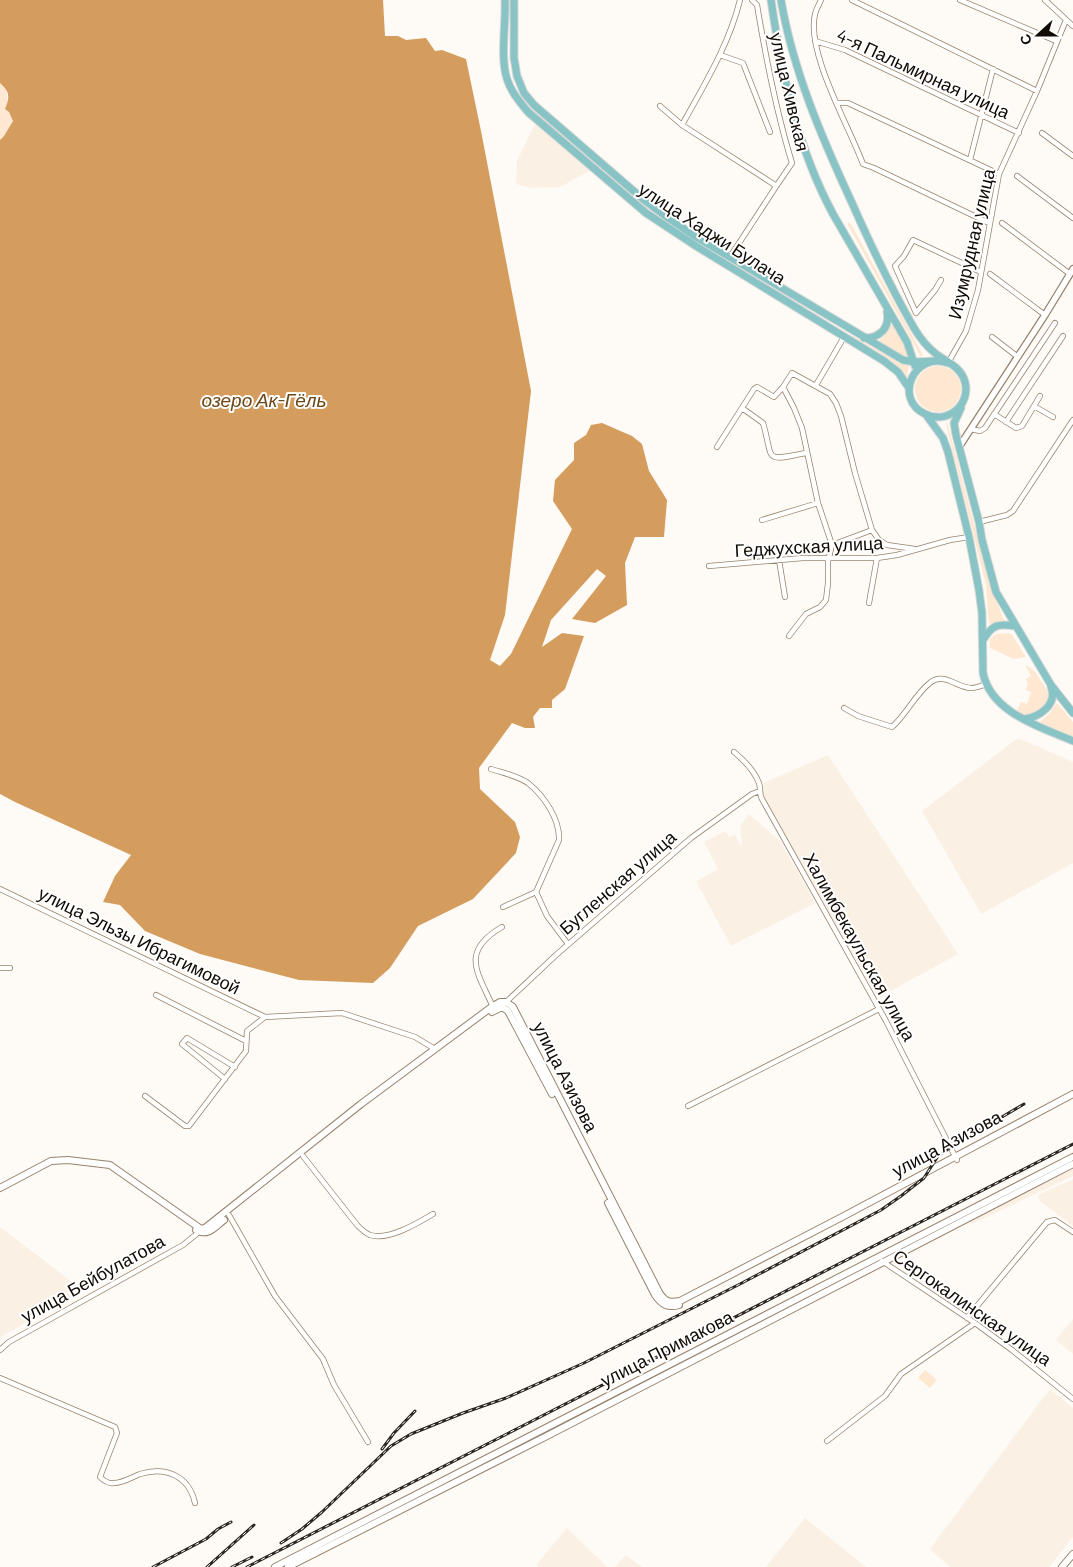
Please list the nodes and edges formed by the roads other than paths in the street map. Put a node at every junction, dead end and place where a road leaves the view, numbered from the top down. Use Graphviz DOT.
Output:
graph roads {
  1 [pos="505,0"];
  2 [pos="514,0"];
  3 [pos="740,0"];
  4 [pos="752,0"];
  5 [pos="771,0"];
  6 [pos="781,0"];
  7 [pos="821,0"];
  8 [pos="852,0"];
  9 [pos="960,0"];
  10 [pos="1045,0"];
  11 [pos="756,3"];
  12 [pos="1066,20"];
  13 [pos="1073,26"];
  14 [pos="815,41"];
  15 [pos="1056,41"];
  16 [pos="514,43"];
  17 [pos="505,44"];
  18 [pos="720,55"];
  19 [pos="993,69"];
  20 [pos="1037,91"];
  21 [pos="837,103"];
  22 [pos="660,106"];
  23 [pos="981,115"];
  24 [pos="682,125"];
  25 [pos="770,132"];
  26 [pos="1019,133"];
  27 [pos="1042,133"];
  28 [pos="1073,156"];
  29 [pos="970,160"];
  30 [pos="999,174"];
  31 [pos="1017,176"];
  32 [pos="775,186"];
  33 [pos="1073,218"];
  34 [pos="989,223"];
  35 [pos="1002,223"];
  36 [pos="730,257"];
  37 [pos="726,264"];
  38 [pos="981,272"];
  39 [pos="1072,272"];
  40 [pos="990,274"];
  41 [pos="941,280"];
  42 [pos="886,307"];
  43 [pos="1046,315"];
  44 [pos="1055,323"];
  45 [pos="849,329"];
  46 [pos="1063,336"];
  47 [pos="844,337"];
  48 [pos="992,337"];
  49 [pos="864,338"];
  50 [pos="1019,356"];
  51 [pos="935,361"];
  52 [pos="914,362"];
  53 [pos="1029,362"];
  54 [pos="948,363"];
  55 [pos="915,372"];
  56 [pos="816,385"];
  57 [pos="784,387"];
  58 [pos="909,388"];
  59 [pos="1040,396"];
  60 [pos="963,402"];
  61 [pos="1034,406"];
  62 [pos="742,408"];
  63 [pos="994,414"];
  64 [pos="927,415"];
  65 [pos="1052,417"];
  66 [pos="1073,420"];
  67 [pos="1006,422"];
  68 [pos="971,429"];
  69 [pos="717,446"];
  70 [pos="959,447"];
  71 [pos="806,453"];
  72 [pos="818,503"];
  73 [pos="762,520"];
  74 [pos="979,522"];
  75 [pos="872,530"];
  76 [pos="969,537"];
  77 [pos="832,545"];
  78 [pos="915,549"];
  79 [pos="828,556"];
  80 [pos="878,558"];
  81 [pos="779,560"];
  82 [pos="709,566"];
  83 [pos="785,597"];
  84 [pos="869,603"];
  85 [pos="1015,626"];
  86 [pos="789,636"];
  87 [pos="982,641"];
  88 [pos="986,684"];
  89 [pos="1050,685"];
  90 [pos="844,708"];
  91 [pos="1073,713"];
  92 [pos="1024,719"];
  93 [pos="1073,742"];
  94 [pos="734,752"];
  95 [pos="491,769"];
  96 [pos="760,791"];
  97 [pos="0,889"];
  98 [pos="536,892"];
  99 [pos="503,906"];
  100 [pos="502,927"];
  101 [pos="568,944"];
  102 [pos="0,968"];
  103 [pos="10,968"];
  104 [pos="156,995"];
  105 [pos="504,1004"];
  106 [pos="494,1008"];
  107 [pos="879,1009"];
  108 [pos="265,1017"];
  109 [pos="246,1041"];
  110 [pos="435,1049"];
  111 [pos="234,1067"];
  112 [pos="225,1079"];
  113 [pos="1073,1095"];
  114 [pos="145,1096"];
  115 [pos="688,1106"];
  116 [pos="303,1156"];
  117 [pos="1073,1157"];
  118 [pos="956,1158"];
  119 [pos="1073,1164"];
  120 [pos="0,1190"];
  121 [pos="433,1214"];
  122 [pos="230,1215"];
  123 [pos="199,1232"];
  124 [pos="1073,1232"];
  125 [pos="880,1260"];
  126 [pos="967,1318"];
  127 [pos="976,1323"];
  128 [pos="0,1350"];
  129 [pos="0,1378"];
  130 [pos="1073,1399"];
  131 [pos="828,1441"];
  132 [pos="368,1442"];
  133 [pos="195,1503"];
  134 [pos="1073,1554"];
  135 [pos="275,1567"];
  136 [pos="288,1567"];
  137 [pos="1062,1567"];
  1 -- 17 [label="main road, улица Хаджи Булача"];
  2 -- 16 [label="main road, улица Хаджи Булача"];
  3 -- 18 [label="street"];
  4 -- 11 [label="street, улица Хивская"];
  5 -- 42 [label="main road"];
  6 -- 54 [label="main road"];
  7 -- 14 [label="street"];
  8 -- 19 [label="street"];
  9 -- 15 [label="street"];
  10 -- 12 [label="street"];
  11 -- 32 [label="street, улица Хивская"];
  12 -- 13 [label="street"];
  12 -- 15 [label="street, Изумрудная улица"];
  14 -- 21 [label="street"];
  14 -- 23 [label="street, 4-я Пальмирная улица"];
  15 -- 20 [label="street, Изумрудная улица"];
  16 -- 17 [label="main road"];
  16 -- 36 [label="main road, улица Хаджи Булача"];
  17 -- 37 [label="main road, улица Хаджи Булача"];
  18 -- 24 [label="street"];
  18 -- 25 [label="street"];
  19 -- 20 [label="street"];
  19 -- 23 [label="street"];
  20 -- 26 [label="street, Изумрудная улица"];
  21 -- 29 [label="street"];
  21 -- 34 [label="street"];
  22 -- 24 [label="street"];
  23 -- 26 [label="street, 4-я Пальмирная улица"];
  23 -- 29 [label="street"];
  24 -- 32 [label="street"];
  26 -- 30 [label="street, Изумрудная улица"];
  27 -- 28 [label="street"];
  29 -- 30 [label="street"];
  30 -- 34 [label="street, Изумрудная улица"];
  31 -- 33 [label="street"];
  32 -- 36 [label="street, улица Хивская"];
  34 -- 38 [label="street, Изумрудная улица"];
  35 -- 39 [label="street"];
  36 -- 37 [label="main road"];
  36 -- 45 [label="main road, улица Хаджи Булача"];
  37 -- 47 [label="main road, улица Хаджи Булача"];
  38 -- 41 [label="street"];
  38 -- 54 [label="street, Изумрудная улица"];
  39 -- 43 [label="street"];
  40 -- 43 [label="street"];
  42 -- 49 [label="main road"];
  42 -- 52 [label="main road"];
  43 -- 50 [label="street"];
  44 -- 53 [label="street"];
  45 -- 47 [label="main road"];
  45 -- 49 [label="main road, улица Хаджи Булача"];
  46 -- 67 [label="street"];
  47 -- 56 [label="street"];
  47 -- 58 [label="main road, улица Хаджи Булача"];
  48 -- 50 [label="street"];
  49 -- 52 [label="main road, улица Хаджи Булача"];
  50 -- 53 [label="street"];
  50 -- 68 [label="street"];
  51 -- 52 [label="main road"];
  51 -- 54 [label="main road"];
  51 -- 55 [label="main road"];
  52 -- 55 [label="main road"];
  53 -- 63 [label="street"];
  54 -- 60 [label="main road"];
  55 -- 58 [label="main road"];
  56 -- 57 [label="street"];
  56 -- 75 [label="street"];
  57 -- 62 [label="street"];
  57 -- 71 [label="street"];
  58 -- 64 [label="main road"];
  59 -- 61 [label="street"];
  60 -- 64 [label="main road"];
  60 -- 70 [label="main road"];
  61 -- 65 [label="street"];
  61 -- 67 [label="street"];
  62 -- 69 [label="street"];
  62 -- 71 [label="street"];
  63 -- 67 [label="street"];
  63 -- 68 [label="street"];
  64 -- 76 [label="main road"];
  66 -- 74 [label="street"];
  68 -- 70 [label="street"];
  70 -- 74 [label="main road"];
  71 -- 72 [label="street"];
  72 -- 73 [label="street"];
  72 -- 77 [label="street"];
  74 -- 85 [label="main road"];
  75 -- 77 [label="street"];
  75 -- 78 [label="street"];
  76 -- 78 [label="street, Геджухская улица"];
  76 -- 87 [label="main road"];
  77 -- 79 [label="street"];
  78 -- 80 [label="street, Геджухская улица"];
  79 -- 80 [label="street, Геджухская улица"];
  79 -- 81 [label="street, Геджухская улица"];
  79 -- 86 [label="street"];
  80 -- 84 [label="street"];
  81 -- 82 [label="street, Геджухская улица"];
  81 -- 83 [label="street"];
  85 -- 87 [label="main road"];
  85 -- 89 [label="main road"];
  87 -- 88 [label="main road"];
  88 -- 90 [label="street"];
  88 -- 92 [label="main road"];
  89 -- 91 [label="main road"];
  89 -- 92 [label="main road"];
  92 -- 93 [label="main road"];
  94 -- 96 [label="street, Халимбекаульская улица"];
  95 -- 98 [label="street"];
  96 -- 101 [label="street, Бугленская улица"];
  96 -- 107 [label="street, Халимбекаульская улица"];
  97 -- 108 [label="street, улица Эльзы Ибрагимовой"];
  98 -- 99 [label="street"];
  98 -- 101 [label="street"];
  100 -- 106 [label="street"];
  101 -- 105 [label="street, Бугленская улица"];
  102 -- 103 [label="street"];
  104 -- 109 [label="street"];
  105 -- 106 [label="main road"];
  105 -- 118 [label="main road, улица Азизова"];
  106 -- 110 [label="main road"];
  106 -- 116 [label="main road"];
  107 -- 115 [label="street"];
  107 -- 118 [label="street, Халимбекаульская улица"];
  108 -- 109 [label="street"];
  108 -- 110 [label="street"];
  109 -- 111 [label="street"];
  110 -- 120 [label="main road"];
  111 -- 112 [label="street"];
  111 -- 112 [label="street"];
  112 -- 114 [label="street"];
  113 -- 118 [label="main road, улица Азизова"];
  116 -- 121 [label="street"];
  116 -- 122 [label="main road"];
  117 -- 125 [label="main road, улица Примакова"];
  119 -- 125 [label="main road, улица Примакова"];
  120 -- 123 [label="main road"];
  122 -- 123 [label="main road"];
  122 -- 132 [label="street"];
  123 -- 128 [label="street, улица Бейбулатова"];
  124 -- 126 [label="street"];
  125 -- 126 [label="street, Сергокалинская улица"];
  125 -- 135 [label="main road, улица Примакова"];
  125 -- 136 [label="main road, улица Примакова"];
  126 -- 127 [label="street, Сергокалинская улица"];
  127 -- 130 [label="street, Сергокалинская улица"];
  127 -- 131 [label="street"];
  129 -- 133 [label="street"];
  134 -- 137 [label="main road"];
}
